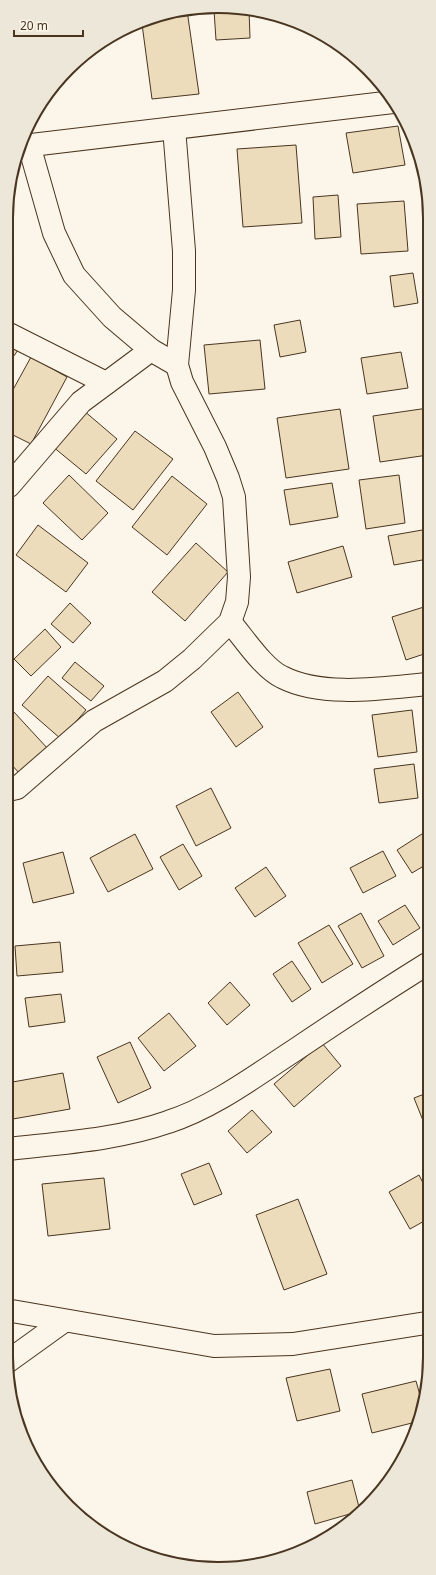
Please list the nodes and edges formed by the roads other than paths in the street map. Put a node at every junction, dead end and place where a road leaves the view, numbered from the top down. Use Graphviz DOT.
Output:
graph roads {
  1 [pos="387,103"];
  2 [pos="174,128"];
  3 [pos="26,146"];
  4 [pos="13,336"];
  5 [pos="151,350"];
  6 [pos="177,365"];
  7 [pos="106,383"];
  8 [pos="13,481"];
  9 [pos="230,622"];
  10 [pos="423,684"];
  11 [pos="13,789"];
  12 [pos="423,967"];
  13 [pos="13,1148"];
  14 [pos="13,1311"];
  15 [pos="64,1321"];
  16 [pos="423,1323"];
  17 [pos="13,1358"];
  1 -- 2 [label="street"];
  2 -- 3 [label="street"];
  2 -- 6 [label="street"];
  3 -- 5 [label="street"];
  4 -- 7 [label="street"];
  5 -- 6 [label="street"];
  5 -- 7 [label="street"];
  6 -- 9 [label="street"];
  7 -- 8 [label="street"];
  9 -- 10 [label="street"];
  9 -- 11 [label="street"];
  12 -- 13 [label="street"];
  14 -- 15 [label="street"];
  15 -- 16 [label="street"];
  15 -- 17 [label="street"];
}
